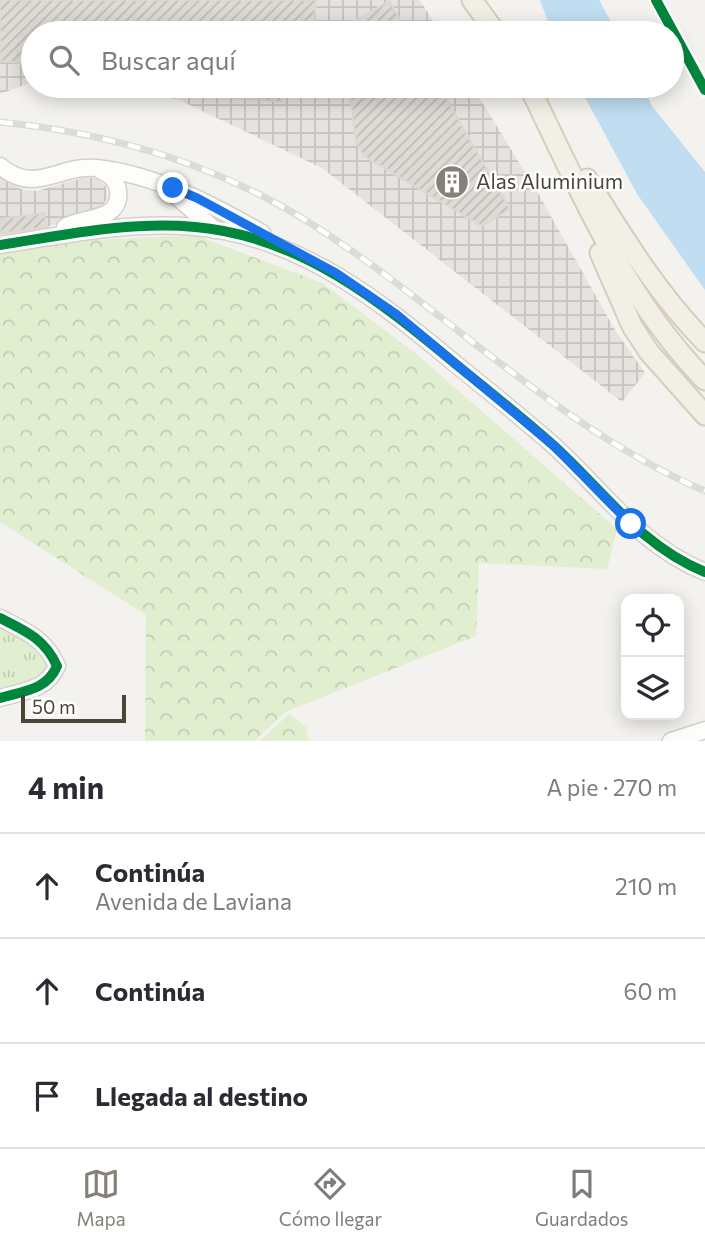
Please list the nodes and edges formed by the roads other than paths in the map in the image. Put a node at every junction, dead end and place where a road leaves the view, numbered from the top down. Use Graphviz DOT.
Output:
graph roads {
  1 [pos="472,0"];
  2 [pos="487,21"];
  3 [pos="536,98"];
  4 [pos="537,98"];
  5 [pos="555,138"];
  6 [pos="0,166"];
  7 [pos="95,168"];
  8 [pos="145,180"];
  9 [pos="215,230"];
  10 [pos="48,237"];
  11 [pos="0,245"];
  12 [pos="289,249"];
  13 [pos="705,342"];
  14 [pos="705,380"];
  15 [pos="705,415"];
  16 [pos="705,572"];
  17 [pos="0,618"];
  18 [pos="0,698"];
  19 [pos="705,730"];
  20 [pos="671,741"];
  1 -- 2 [label="main road"];
  3 -- 5 [label="main road"];
  4 -- 13 [label="main road"];
  5 -- 14 [label="main road"];
  5 -- 15 [label="main road"];
  6 -- 7 [label="street"];
  7 -- 8 [label="street"];
  7 -- 10 [label="street"];
  8 -- 9 [label="street"];
  8 -- 12 [label="street"];
  9 -- 10 [label="street"];
  9 -- 12 [label="street"];
  10 -- 11 [label="street"];
  12 -- 16 [label="street"];
  17 -- 18 [label="street"];
  19 -- 20 [label="street"];
}
